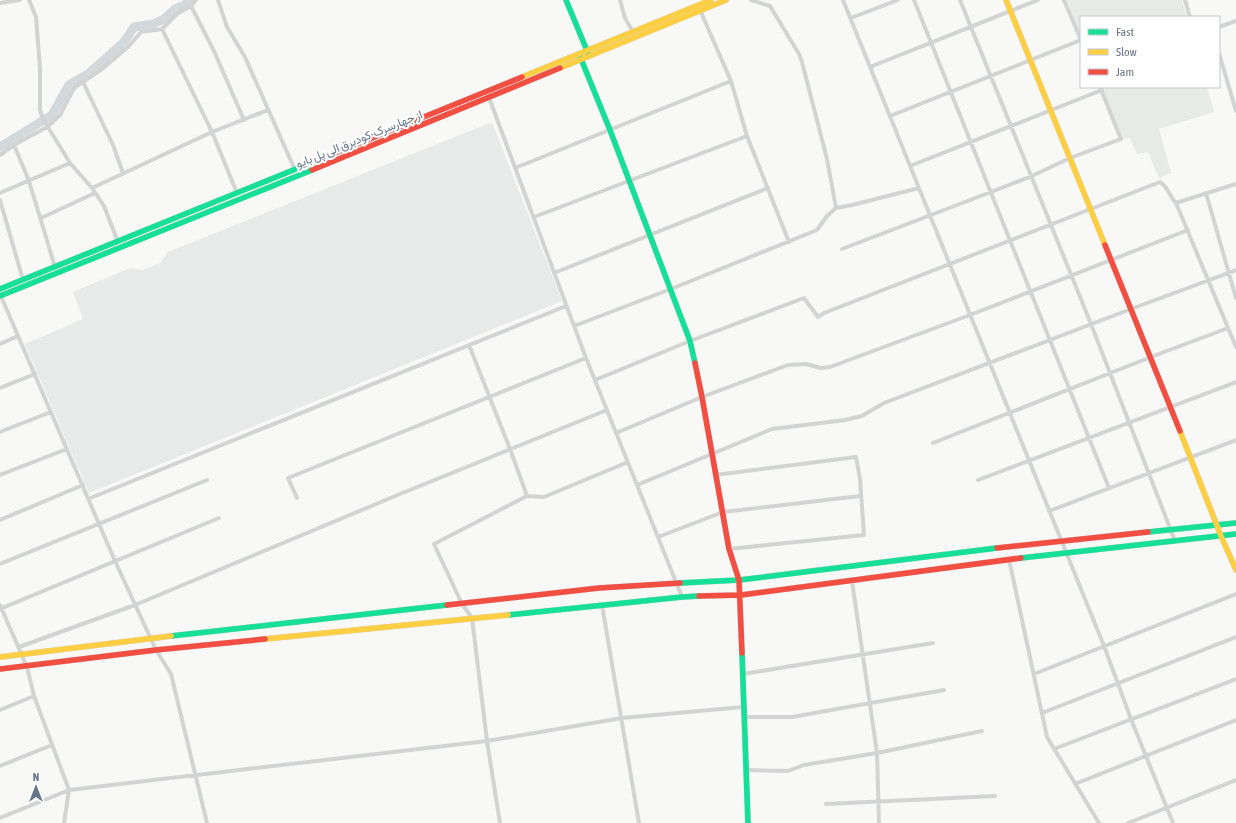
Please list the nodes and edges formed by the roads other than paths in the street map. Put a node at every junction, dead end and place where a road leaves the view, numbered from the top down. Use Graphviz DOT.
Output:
graph roads {
  1 [pos="20,0"];
  2 [pos="29,0"];
  3 [pos="196,0"];
  4 [pos="218,0"];
  5 [pos="566,0"];
  6 [pos="620,0"];
  7 [pos="711,0"];
  8 [pos="726,0"];
  9 [pos="751,0"];
  10 [pos="843,0"];
  11 [pos="898,0"];
  12 [pos="914,0"];
  13 [pos="960,0"];
  14 [pos="1006,0"];
  15 [pos="1038,0"];
  16 [pos="1064,0"];
  17 [pos="1185,0"];
  18 [pos="0,3"];
  19 [pos="191,6"];
  20 [pos="700,10"];
  21 [pos="1010,11"];
  22 [pos="1190,16"];
  23 [pos="851,18"];
  24 [pos="1236,21"];
  25 [pos="971,27"];
  26 [pos="1220,27"];
  27 [pos="162,29"];
  28 [pos="634,32"];
  29 [pos="1080,38"];
  30 [pos="1080,40"];
  31 [pos="931,43"];
  32 [pos="588,54"];
  33 [pos="1220,56"];
  34 [pos="580,57"];
  35 [pos="1030,59"];
  36 [pos="870,67"];
  37 [pos="991,76"];
  38 [pos="731,81"];
  39 [pos="83,82"];
  40 [pos="1101,88"];
  41 [pos="487,92"];
  42 [pos="950,92"];
  43 [pos="489,98"];
  44 [pos="1235,102"];
  45 [pos="268,110"];
  46 [pos="1051,110"];
  47 [pos="1236,111"];
  48 [pos="890,116"];
  49 [pos="244,120"];
  50 [pos="45,123"];
  51 [pos="1011,126"];
  52 [pos="610,130"];
  53 [pos="212,132"];
  54 [pos="747,136"];
  55 [pos="971,142"];
  56 [pos="14,145"];
  57 [pos="0,155"];
  58 [pos="1070,158"];
  59 [pos="70,163"];
  60 [pos="910,166"];
  61 [pos="515,168"];
  62 [pos="295,170"];
  63 [pos="123,173"];
  64 [pos="1032,176"];
  65 [pos="29,181"];
  66 [pos="629,181"];
  67 [pos="1236,184"];
  68 [pos="92,188"];
  69 [pos="768,188"];
  70 [pos="919,188"];
  71 [pos="991,192"];
  72 [pos="0,193"];
  73 [pos="95,193"];
  74 [pos="237,193"];
  75 [pos="1206,194"];
  76 [pos="0,200"];
  77 [pos="1176,203"];
  78 [pos="836,208"];
  79 [pos="1091,209"];
  80 [pos="931,216"];
  81 [pos="534,217"];
  82 [pos="41,218"];
  83 [pos="1051,224"];
  84 [pos="1188,230"];
  85 [pos="650,234"];
  86 [pos="1010,240"];
  87 [pos="118,242"];
  88 [pos="789,242"];
  89 [pos="842,249"];
  90 [pos="1111,259"];
  91 [pos="950,264"];
  92 [pos="55,267"];
  93 [pos="1236,270"];
  94 [pos="554,273"];
  95 [pos="1230,273"];
  96 [pos="1071,275"];
  97 [pos="23,280"];
  98 [pos="1208,280"];
  99 [pos="671,289"];
  100 [pos="1030,291"];
  101 [pos="0,293"];
  102 [pos="1236,298"];
  103 [pos="566,306"];
  104 [pos="1131,309"];
  105 [pos="970,315"];
  106 [pos="1091,324"];
  107 [pos="574,326"];
  108 [pos="1228,328"];
  109 [pos="18,336"];
  110 [pos="1050,340"];
  111 [pos="690,341"];
  112 [pos="0,344"];
  113 [pos="469,345"];
  114 [pos="1236,347"];
  115 [pos="1151,357"];
  116 [pos="586,358"];
  117 [pos="990,363"];
  118 [pos="35,374"];
  119 [pos="1110,374"];
  120 [pos="595,380"];
  121 [pos="1236,382"];
  122 [pos="0,388"];
  123 [pos="1070,390"];
  124 [pos="489,397"];
  125 [pos="702,397"];
  126 [pos="1171,407"];
  127 [pos="607,410"];
  128 [pos="51,412"];
  129 [pos="1010,413"];
  130 [pos="1129,422"];
  131 [pos="0,432"];
  132 [pos="616,433"];
  133 [pos="1089,438"];
  134 [pos="1236,440"];
  135 [pos="933,443"];
  136 [pos="67,449"];
  137 [pos="510,449"];
  138 [pos="712,455"];
  139 [pos="1190,457"];
  140 [pos="1029,461"];
  141 [pos="628,462"];
  142 [pos="1149,473"];
  143 [pos="715,475"];
  144 [pos="0,476"];
  145 [pos="207,480"];
  146 [pos="978,480"];
  147 [pos="637,485"];
  148 [pos="82,486"];
  149 [pos="1110,488"];
  150 [pos="527,496"];
  151 [pos="860,496"];
  152 [pos="297,498"];
  153 [pos="88,499"];
  154 [pos="1049,511"];
  155 [pos="723,512"];
  156 [pos="219,518"];
  157 [pos="0,520"];
  158 [pos="1236,523"];
  159 [pos="99,524"];
  160 [pos="1216,525"];
  161 [pos="1171,530"];
  162 [pos="1236,534"];
  163 [pos="1221,536"];
  164 [pos="658,537"];
  165 [pos="1061,540"];
  166 [pos="1175,541"];
  167 [pos="729,549"];
  168 [pos="1066,553"];
  169 [pos="1009,559"];
  170 [pos="115,561"];
  171 [pos="0,564"];
  172 [pos="1236,570"];
  173 [pos="739,580"];
  174 [pos="852,581"];
  175 [pos="677,584"];
  176 [pos="1236,594"];
  177 [pos="741,595"];
  178 [pos="682,597"];
  179 [pos="462,604"];
  180 [pos="135,605"];
  181 [pos="602,605"];
  182 [pos="0,607"];
  183 [pos="472,618"];
  184 [pos="1236,637"];
  185 [pos="150,638"];
  186 [pos="933,643"];
  187 [pos="1104,646"];
  188 [pos="19,647"];
  189 [pos="156,650"];
  190 [pos="21,654"];
  191 [pos="863,655"];
  192 [pos="0,657"];
  193 [pos="27,667"];
  194 [pos="0,669"];
  195 [pos="743,674"];
  196 [pos="1034,674"];
  197 [pos="1236,679"];
  198 [pos="1118,683"];
  199 [pos="944,690"];
  200 [pos="34,696"];
  201 [pos="870,704"];
  202 [pos="743,707"];
  203 [pos="0,710"];
  204 [pos="1042,713"];
  205 [pos="744,717"];
  206 [pos="622,718"];
  207 [pos="1131,719"];
  208 [pos="1236,720"];
  209 [pos="982,731"];
  210 [pos="487,740"];
  211 [pos="52,745"];
  212 [pos="1054,749"];
  213 [pos="877,753"];
  214 [pos="1146,756"];
  215 [pos="0,766"];
  216 [pos="746,770"];
  217 [pos="196,775"];
  218 [pos="1236,780"];
  219 [pos="1075,784"];
  220 [pos="70,790"];
  221 [pos="995,796"];
  222 [pos="878,802"];
  223 [pos="826,804"];
  224 [pos="1167,808"];
  225 [pos="0,818"];
  226 [pos="64,823"];
  227 [pos="207,823"];
  228 [pos="500,823"];
  229 [pos="639,823"];
  230 [pos="748,823"];
  231 [pos="879,823"];
  232 [pos="1099,823"];
  233 [pos="1128,823"];
  234 [pos="1173,823"];
  1 -- 18 [label="street"];
  2 -- 50 [label="street"];
  3 -- 19 [label="street"];
  4 -- 45 [label="street"];
  5 -- 32 [label="main road"];
  6 -- 28 [label="street"];
  7 -- 28 [label="main road, از جهارسرک-کودبرق الی پل بایو"];
  8 -- 20 [label="main road, از جهارسرک-کودبرق الی پل بایو"];
  9 -- 78 [label="street"];
  10 -- 23 [label="street"];
  11 -- 23 [label="street"];
  12 -- 31 [label="street"];
  13 -- 25 [label="street"];
  14 -- 21 [label="main road"];
  15 -- 21 [label="street"];
  16 -- 29 [label="street"];
  17 -- 22 [label="street"];
  19 -- 27 [label="street"];
  19 -- 49 [label="street"];
  20 -- 32 [label="main road, از جهارسرک-کودبرق الی پل بایو"];
  20 -- 38 [label="street"];
  21 -- 25 [label="street"];
  21 -- 35 [label="main road"];
  23 -- 36 [label="street"];
  24 -- 26 [label="street"];
  25 -- 31 [label="street"];
  25 -- 37 [label="street"];
  27 -- 39 [label="street"];
  27 -- 53 [label="street"];
  28 -- 32 [label="main road, از جهارسرک-کودبرق الی پل بایو"];
  30 -- 35 [label="street"];
  31 -- 36 [label="street"];
  31 -- 42 [label="street"];
  32 -- 34 [label="main road, از جهارسرک-کودبرق الی پل بایو"];
  33 -- 44 [label="street"];
  34 -- 41 [label="main road, از جهارسرک-کودبرق الی پل بایو"];
  34 -- 43 [label="main road, از جهارسرک-کودبرق الی پل بایو"];
  34 -- 52 [label="main road"];
  35 -- 37 [label="street"];
  35 -- 46 [label="main road"];
  36 -- 48 [label="street"];
  37 -- 42 [label="street"];
  37 -- 51 [label="street"];
  38 -- 52 [label="street"];
  38 -- 54 [label="street"];
  39 -- 50 [label="street"];
  39 -- 63 [label="street"];
  40 -- 46 [label="street"];
  40 -- 58 [label="street"];
  41 -- 43 [label="street"];
  41 -- 62 [label="main road, از جهارسرک-کودبرق الی پل بایو"];
  42 -- 48 [label="street"];
  42 -- 55 [label="street"];
  43 -- 61 [label="street"];
  43 -- 101 [label="main road, از جهارسرک-کودبرق الی پل بایو"];
  44 -- 47 [label="street"];
  45 -- 49 [label="street"];
  45 -- 62 [label="street"];
  46 -- 51 [label="street"];
  46 -- 58 [label="main road"];
  48 -- 60 [label="street"];
  49 -- 53 [label="street"];
  50 -- 56 [label="street"];
  50 -- 59 [label="street"];
  51 -- 55 [label="street"];
  51 -- 64 [label="street"];
  52 -- 61 [label="street"];
  52 -- 66 [label="main road"];
  53 -- 63 [label="street"];
  53 -- 74 [label="street"];
  54 -- 66 [label="street"];
  54 -- 69 [label="street"];
  55 -- 60 [label="street"];
  55 -- 71 [label="street"];
  56 -- 57 [label="street"];
  56 -- 65 [label="street"];
  58 -- 64 [label="street"];
  58 -- 79 [label="main road"];
  59 -- 65 [label="street"];
  59 -- 68 [label="street"];
  60 -- 70 [label="street"];
  61 -- 81 [label="street"];
  62 -- 74 [label="main road, از جهارسرک-کودبرق الی پل بایو"];
  63 -- 68 [label="street"];
  64 -- 71 [label="street"];
  64 -- 83 [label="street"];
  65 -- 72 [label="street"];
  65 -- 82 [label="street"];
  66 -- 81 [label="street"];
  66 -- 85 [label="main road"];
  67 -- 75 [label="street"];
  68 -- 73 [label="street"];
  69 -- 85 [label="street"];
  69 -- 88 [label="street"];
  70 -- 78 [label="street"];
  70 -- 80 [label="street"];
  71 -- 80 [label="street"];
  71 -- 86 [label="street"];
  73 -- 82 [label="street"];
  73 -- 87 [label="street"];
  74 -- 87 [label="main road, از جهارسرک-کودبرق الی پل بایو"];
  75 -- 77 [label="street"];
  75 -- 95 [label="street"];
  76 -- 97 [label="street"];
  77 -- 79 [label="street"];
  77 -- 84 [label="street"];
  78 -- 88 [label="street"];
  79 -- 83 [label="street"];
  79 -- 90 [label="main road"];
  80 -- 89 [label="street"];
  80 -- 91 [label="street"];
  81 -- 94 [label="street"];
  82 -- 92 [label="street"];
  83 -- 86 [label="street"];
  83 -- 96 [label="street"];
  84 -- 90 [label="street"];
  84 -- 98 [label="street"];
  85 -- 94 [label="street"];
  85 -- 99 [label="main road"];
  86 -- 91 [label="street"];
  86 -- 100 [label="street"];
  87 -- 92 [label="main road, از جهارسرک-کودبرق الی پل بایو"];
  88 -- 99 [label="street"];
  90 -- 96 [label="street"];
  90 -- 104 [label="main road"];
  91 -- 105 [label="street"];
  91 -- 111 [label="street"];
  92 -- 97 [label="main road, از جهارسرک-کودبرق الی پل بایو"];
  93 -- 95 [label="street"];
  94 -- 103 [label="street"];
  95 -- 98 [label="street"];
  95 -- 102 [label="street"];
  96 -- 100 [label="street"];
  96 -- 106 [label="street"];
  97 -- 101 [label="main road, از جهارسرک-کودبرق الی پل بایو"];
  98 -- 104 [label="street"];
  98 -- 108 [label="street"];
  99 -- 107 [label="street"];
  99 -- 111 [label="main road"];
  100 -- 105 [label="street"];
  100 -- 110 [label="street"];
  101 -- 109 [label="street"];
  103 -- 107 [label="street"];
  103 -- 113 [label="street"];
  104 -- 106 [label="street"];
  104 -- 115 [label="main road"];
  105 -- 117 [label="street"];
  105 -- 125 [label="street"];
  106 -- 110 [label="street"];
  106 -- 119 [label="street"];
  107 -- 116 [label="street"];
  108 -- 114 [label="street"];
  108 -- 115 [label="street"];
  109 -- 112 [label="street"];
  109 -- 118 [label="street"];
  110 -- 117 [label="street"];
  110 -- 123 [label="street"];
  111 -- 120 [label="street"];
  111 -- 125 [label="main road"];
  113 -- 124 [label="street"];
  113 -- 153 [label="street"];
  115 -- 119 [label="street"];
  115 -- 126 [label="main road"];
  116 -- 120 [label="street"];
  116 -- 124 [label="street"];
  117 -- 129 [label="street"];
  117 -- 138 [label="street"];
  118 -- 122 [label="street"];
  118 -- 128 [label="street"];
  119 -- 123 [label="street"];
  119 -- 130 [label="street"];
  120 -- 127 [label="street"];
  121 -- 126 [label="street"];
  123 -- 129 [label="street"];
  123 -- 133 [label="street"];
  124 -- 137 [label="street"];
  124 -- 152 [label="street"];
  125 -- 132 [label="street"];
  125 -- 138 [label="main road"];
  126 -- 130 [label="street"];
  126 -- 139 [label="main road"];
  127 -- 132 [label="street"];
  127 -- 137 [label="street"];
  128 -- 131 [label="street"];
  128 -- 136 [label="street"];
  129 -- 135 [label="street"];
  129 -- 140 [label="street"];
  130 -- 133 [label="street"];
  130 -- 142 [label="street"];
  132 -- 141 [label="street"];
  133 -- 140 [label="street"];
  133 -- 149 [label="street"];
  134 -- 139 [label="street"];
  136 -- 144 [label="street"];
  136 -- 148 [label="street"];
  137 -- 150 [label="street"];
  137 -- 180 [label="street"];
  138 -- 143 [label="main road"];
  138 -- 147 [label="street"];
  139 -- 142 [label="street"];
  139 -- 160 [label="main road"];
  140 -- 146 [label="street"];
  140 -- 154 [label="street"];
  141 -- 147 [label="street"];
  141 -- 150 [label="street"];
  142 -- 149 [label="street"];
  142 -- 161 [label="street"];
  143 -- 151 [label="street"];
  143 -- 155 [label="main road"];
  145 -- 159 [label="street"];
  147 -- 164 [label="street"];
  148 -- 153 [label="street"];
  148 -- 157 [label="street"];
  149 -- 154 [label="street"];
  150 -- 179 [label="street"];
  151 -- 155 [label="street"];
  151 -- 167 [label="street"];
  153 -- 159 [label="street"];
  154 -- 165 [label="street"];
  155 -- 164 [label="street"];
  155 -- 167 [label="main road"];
  156 -- 170 [label="street"];
  158 -- 160 [label="main road"];
  159 -- 170 [label="street"];
  159 -- 171 [label="street"];
  160 -- 161 [label="main road"];
  160 -- 163 [label="main road"];
  161 -- 165 [label="main road"];
  161 -- 166 [label="street"];
  162 -- 163 [label="main road"];
  163 -- 166 [label="main road"];
  163 -- 172 [label="main road"];
  164 -- 175 [label="street"];
  165 -- 168 [label="street"];
  165 -- 173 [label="main road"];
  166 -- 168 [label="main road"];
  167 -- 173 [label="main road"];
  168 -- 169 [label="main road"];
  168 -- 187 [label="street"];
  169 -- 174 [label="main road"];
  169 -- 196 [label="street"];
  170 -- 180 [label="street"];
  170 -- 182 [label="street"];
  173 -- 175 [label="main road"];
  173 -- 177 [label="main road"];
  174 -- 177 [label="main road"];
  174 -- 191 [label="street"];
  175 -- 178 [label="street"];
  175 -- 179 [label="main road"];
  176 -- 187 [label="street"];
  177 -- 178 [label="main road"];
  177 -- 195 [label="main road"];
  178 -- 181 [label="main road"];
  179 -- 183 [label="street"];
  179 -- 185 [label="main road"];
  180 -- 185 [label="street"];
  180 -- 188 [label="street"];
  181 -- 183 [label="main road"];
  181 -- 206 [label="street"];
  182 -- 188 [label="street"];
  183 -- 189 [label="main road"];
  183 -- 210 [label="street"];
  184 -- 198 [label="street"];
  185 -- 189 [label="street"];
  185 -- 190 [label="main road"];
  186 -- 191 [label="street"];
  187 -- 196 [label="street"];
  187 -- 198 [label="street"];
  188 -- 190 [label="street"];
  189 -- 193 [label="main road"];
  189 -- 217 [label="street"];
  190 -- 192 [label="main road"];
  190 -- 193 [label="street"];
  191 -- 195 [label="street"];
  191 -- 201 [label="street"];
  193 -- 194 [label="main road"];
  193 -- 200 [label="street"];
  195 -- 202 [label="main road"];
  196 -- 204 [label="street"];
  197 -- 207 [label="street"];
  198 -- 204 [label="street"];
  198 -- 207 [label="street"];
  199 -- 201 [label="street"];
  200 -- 203 [label="street"];
  200 -- 211 [label="street"];
  201 -- 205 [label="street"];
  201 -- 213 [label="street"];
  202 -- 205 [label="main road"];
  202 -- 206 [label="street"];
  204 -- 212 [label="street"];
  205 -- 216 [label="main road"];
  206 -- 210 [label="street"];
  206 -- 229 [label="street"];
  207 -- 212 [label="street"];
  207 -- 214 [label="street"];
  208 -- 214 [label="street"];
  209 -- 213 [label="street"];
  210 -- 217 [label="street"];
  210 -- 228 [label="street"];
  211 -- 215 [label="street"];
  211 -- 220 [label="street"];
  212 -- 219 [label="street"];
  213 -- 216 [label="street"];
  213 -- 222 [label="street"];
  214 -- 219 [label="street"];
  214 -- 224 [label="street"];
  216 -- 230 [label="main road"];
  217 -- 220 [label="street"];
  217 -- 227 [label="street"];
  218 -- 224 [label="street"];
  219 -- 232 [label="street"];
  220 -- 225 [label="street"];
  220 -- 226 [label="street"];
  221 -- 222 [label="street"];
  222 -- 223 [label="street"];
  222 -- 231 [label="street"];
  224 -- 233 [label="street"];
  224 -- 234 [label="street"];
}
